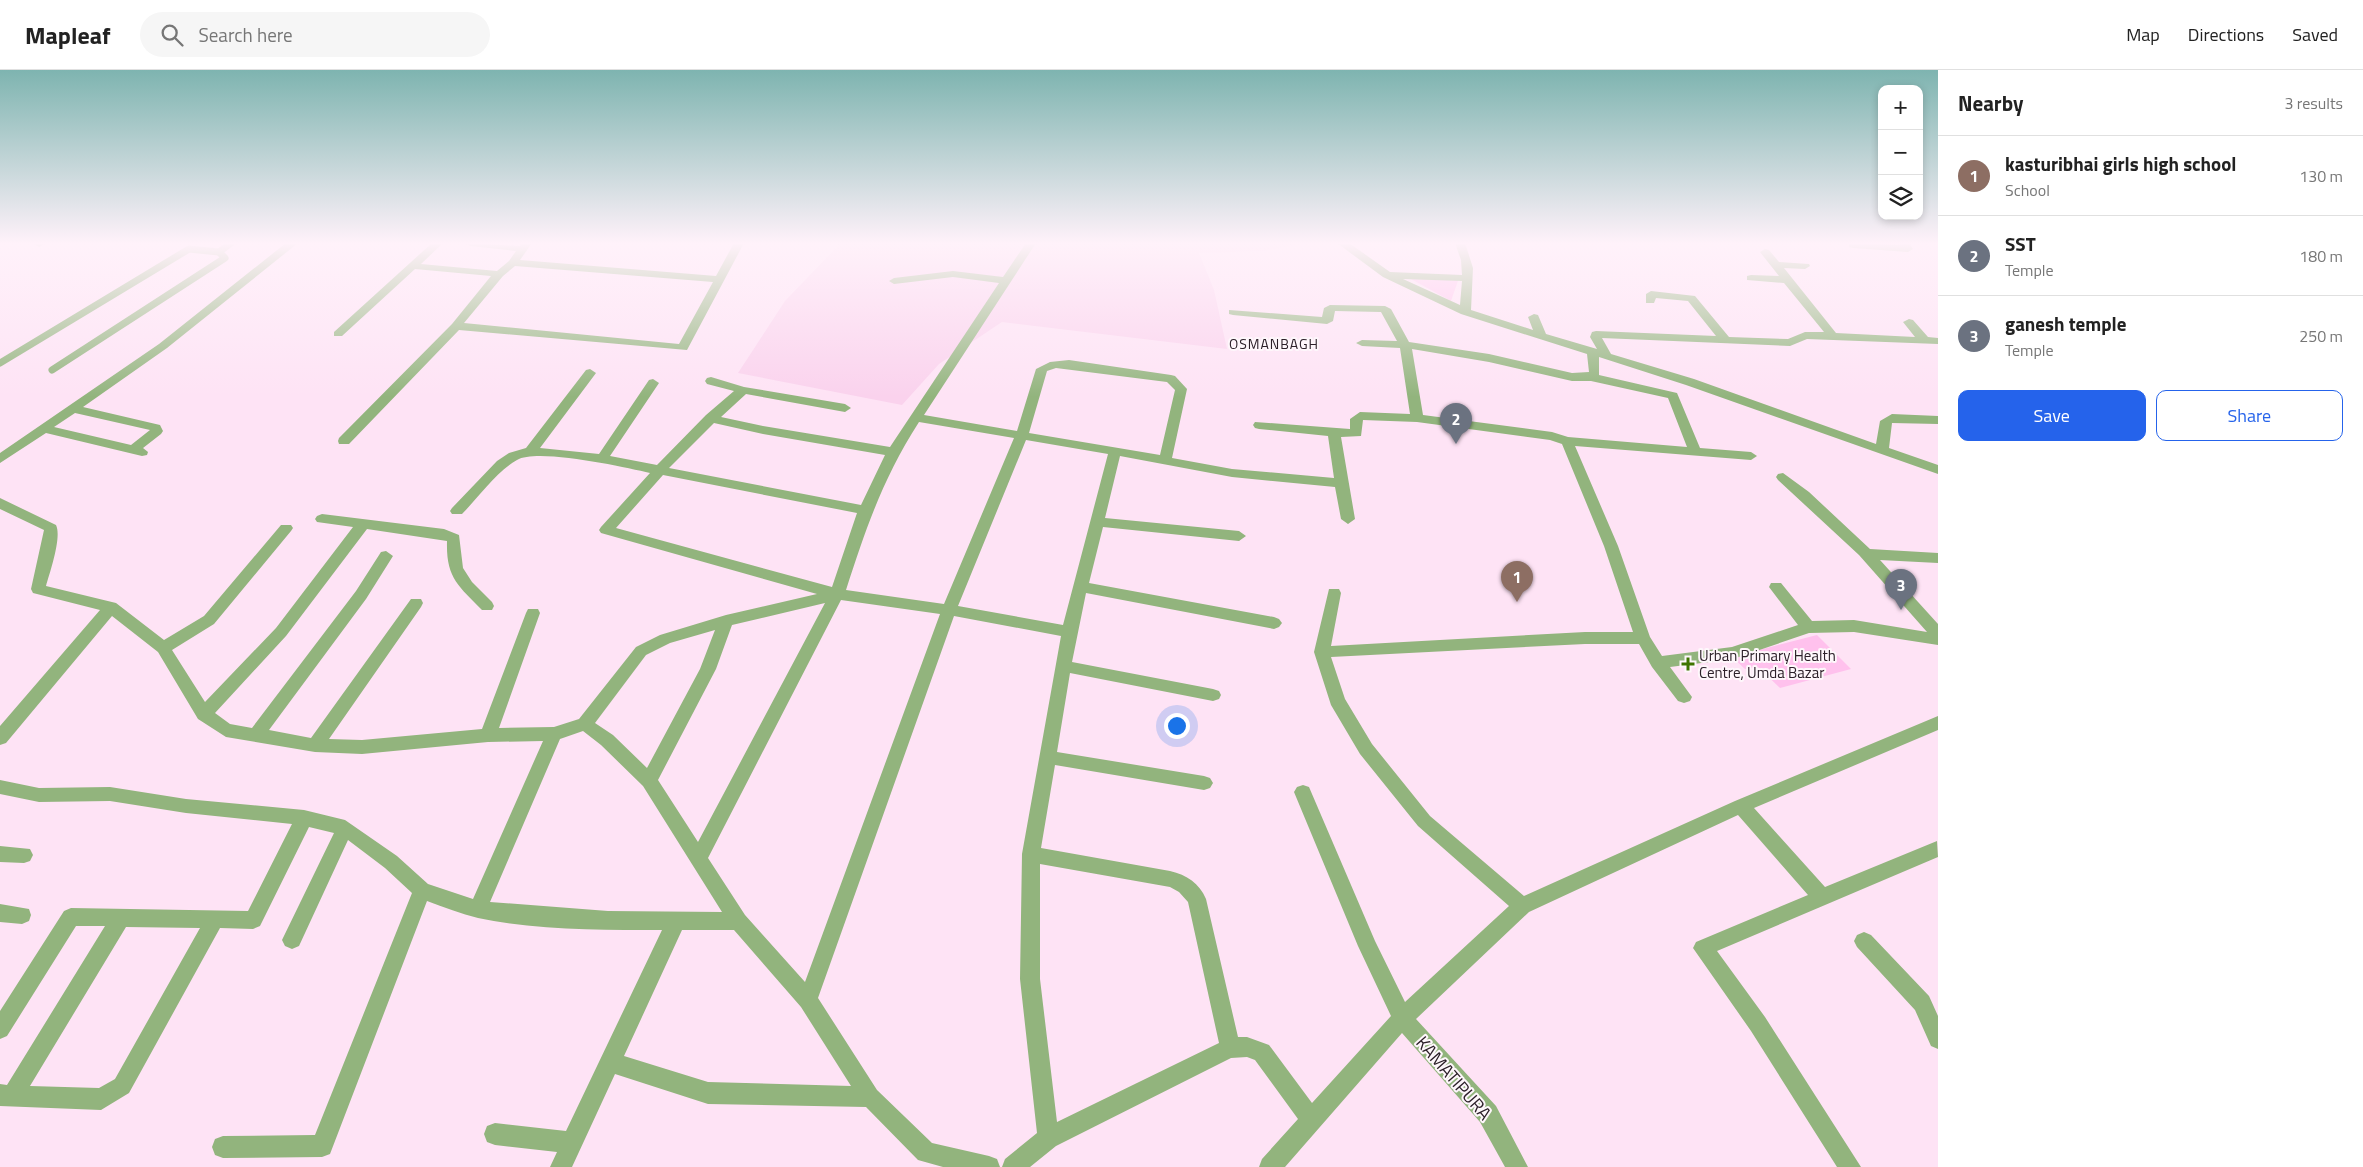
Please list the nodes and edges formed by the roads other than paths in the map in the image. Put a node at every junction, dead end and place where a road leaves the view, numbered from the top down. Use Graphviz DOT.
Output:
graph roads {
  1 [pos="114,294"];
  2 [pos="169,294"];
  3 [pos="228,294"];
  4 [pos="382,294"];
  5 [pos="482,294"];
  6 [pos="711,294"];
  7 [pos="997,294"];
  8 [pos="1427,294"];
  9 [pos="1466,294"];
  10 [pos="1651,294"];
  11 [pos="1653,294"];
  12 [pos="1800,294"];
  13 [pos="1650,301"];
  14 [pos="1233,312"];
  15 [pos="1465,312"];
  16 [pos="1534,317"];
  17 [pos="1908,322"];
  18 [pos="456,326"];
  19 [pos="338,334"];
  20 [pos="1541,335"];
  21 [pos="1832,335"];
  22 [pos="1924,340"];
  23 [pos="1726,341"];
  24 [pos="1938,341"];
  25 [pos="1362,343"];
  26 [pos="1405,344"];
  27 [pos="1592,351"];
  28 [pos="1604,354"];
  29 [pos="0,363"];
  30 [pos="52,370"];
  31 [pos="590,373"];
  32 [pos="1591,377"];
  33 [pos="711,381"];
  34 [pos="653,383"];
  35 [pos="744,390"];
  36 [pos="845,408"];
  37 [pos="75,409"];
  38 [pos="710,418"];
  39 [pos="917,418"];
  40 [pos="1417,418"];
  41 [pos="1938,420"];
  42 [pos="1259,425"];
  43 [pos="45,429"];
  44 [pos="1334,433"];
  45 [pos="1022,435"];
  46 [pos="344,441"];
  47 [pos="1568,441"];
  48 [pos="1115,450"];
  49 [pos="1882,450"];
  50 [pos="531,451"];
  51 [pos="893,452"];
  52 [pos="1696,453"];
  53 [pos="1751,456"];
  54 [pos="0,459"];
  55 [pos="602,459"];
  56 [pos="1165,460"];
  57 [pos="1938,470"];
  58 [pos="657,471"];
  59 [pos="1783,477"];
  60 [pos="1341,483"];
  61 [pos="0,503"];
  62 [pos="864,510"];
  63 [pos="457,511"];
  64 [pos="322,519"];
  65 [pos="1348,519"];
  66 [pos="1096,522"];
  67 [pos="364,524"];
  68 [pos="286,528"];
  69 [pos="1239,536"];
  70 [pos="1869,554"];
  71 [pos="386,556"];
  72 [pos="1938,558"];
  73 [pos="1080,587"];
  74 [pos="1776,587"];
  75 [pos="1334,593"];
  76 [pos="837,594"];
  77 [pos="416,603"];
  78 [pos="487,606"];
  79 [pos="111,607"];
  80 [pos="948,610"];
  81 [pos="533,614"];
  82 [pos="726,621"];
  83 [pos="1274,622"];
  84 [pos="1808,627"];
  85 [pos="1069,632"];
  86 [pos="1938,634"];
  87 [pos="1643,638"];
  88 [pos="1938,639"];
  89 [pos="163,648"];
  90 [pos="1322,652"];
  91 [pos="1658,663"];
  92 [pos="1063,666"];
  93 [pos="1212,695"];
  94 [pos="1684,697"];
  95 [pos="204,714"];
  96 [pos="1938,723"];
  97 [pos="585,724"];
  98 [pos="554,734"];
  99 [pos="256,735"];
  100 [pos="488,735"];
  101 [pos="0,738"];
  102 [pos="315,745"];
  103 [pos="1047,757"];
  104 [pos="649,781"];
  105 [pos="1204,783"];
  106 [pos="0,788"];
  107 [pos="1303,792"];
  108 [pos="1740,806"];
  109 [pos="304,818"];
  110 [pos="345,828"];
  111 [pos="1937,849"];
  112 [pos="0,854"];
  113 [pos="1031,854"];
  114 [pos="24,855"];
  115 [pos="699,858"];
  116 [pos="422,890"];
  117 [pos="1822,897"];
  118 [pos="1522,906"];
  119 [pos="478,909"];
  120 [pos="0,913"];
  121 [pos="22,914"];
  122 [pos="121,917"];
  123 [pos="216,918"];
  124 [pos="738,921"];
  125 [pos="676,922"];
  126 [pos="292,940"];
  127 [pos="1864,941"];
  128 [pos="808,1000"];
  129 [pos="1402,1018"];
  130 [pos="0,1029"];
  131 [pos="1938,1039"];
  132 [pos="1230,1048"];
  133 [pos="612,1063"];
  134 [pos="7,1095"];
  135 [pos="870,1097"];
  136 [pos="1312,1121"];
  137 [pos="495,1134"];
  138 [pos="1048,1138"];
  139 [pos="573,1143"];
  140 [pos="223,1147"];
  141 [pos="561,1167"];
  142 [pos="990,1167"];
  143 [pos="1013,1167"];
  144 [pos="1270,1167"];
  145 [pos="1517,1167"];
  146 [pos="1850,1167"];
  1 -- 29 [label="lane"];
  2 -- 30 [label="lane"];
  3 -- 37 [label="street"];
  4 -- 19 [label="street"];
  5 -- 18 [label="street"];
  6 -- 18 [label="street"];
  7 -- 39 [label="street"];
  8 -- 15 [label="street"];
  9 -- 15 [label="street"];
  10 -- 13 [label="street"];
  11 -- 23 [label="street"];
  12 -- 21 [label="street"];
  14 -- 26 [label="street"];
  15 -- 20 [label="street"];
  16 -- 20 [label="street"];
  17 -- 22 [label="street"];
  18 -- 46 [label="street"];
  20 -- 27 [label="street"];
  21 -- 22 [label="street"];
  21 -- 23 [label="street"];
  22 -- 24 [label="street"];
  23 -- 28 [label="street"];
  25 -- 26 [label="street"];
  26 -- 32 [label="street"];
  26 -- 40 [label="street"];
  27 -- 28 [label="street"];
  27 -- 32 [label="street"];
  28 -- 49 [label="street"];
  31 -- 50 [label="street"];
  32 -- 52 [label="street"];
  33 -- 35 [label="street"];
  34 -- 55 [label="street"];
  35 -- 36 [label="street"];
  35 -- 38 [label="street"];
  37 -- 43 [label="street"];
  37 -- 43 [label="street"];
  38 -- 51 [label="street"];
  38 -- 58 [label="street"];
  39 -- 45 [label="street"];
  39 -- 51 [label="street"];
  40 -- 44 [label="street"];
  40 -- 47 [label="street"];
  41 -- 49 [label="street"];
  42 -- 44 [label="street"];
  43 -- 54 [label="street"];
  44 -- 60 [label="street"];
  45 -- 48 [label="street"];
  45 -- 56 [label="street"];
  45 -- 80 [label="street"];
  47 -- 52 [label="street"];
  47 -- 87 [label="street"];
  48 -- 56 [label="street"];
  48 -- 66 [label="street"];
  49 -- 57 [label="street"];
  50 -- 55 [label="street"];
  50 -- 63 [label="street"];
  51 -- 62 [label="street"];
  52 -- 53 [label="street"];
  55 -- 58 [label="street"];
  56 -- 60 [label="street"];
  58 -- 62 [label="street"];
  58 -- 76 [label="street"];
  59 -- 70 [label="street"];
  60 -- 65 [label="street"];
  61 -- 79 [label="street"];
  62 -- 76 [label="street"];
  64 -- 67 [label="street"];
  66 -- 69 [label="street"];
  66 -- 73 [label="street"];
  67 -- 78 [label="street"];
  67 -- 95 [label="street"];
  68 -- 89 [label="street"];
  70 -- 72 [label="street"];
  70 -- 86 [label="street"];
  71 -- 99 [label="street"];
  73 -- 83 [label="street"];
  73 -- 85 [label="street"];
  74 -- 84 [label="street"];
  75 -- 90 [label="street"];
  76 -- 80 [label="street"];
  76 -- 82 [label="street"];
  76 -- 115 [label="street"];
  77 -- 102 [label="street"];
  79 -- 89 [label="street"];
  79 -- 101 [label="street"];
  80 -- 85 [label="street"];
  80 -- 128 [label="street"];
  81 -- 100 [label="street"];
  82 -- 97 [label="street"];
  82 -- 104 [label="street"];
  84 -- 88 [label="street"];
  84 -- 91 [label="street"];
  85 -- 92 [label="street"];
  87 -- 90 [label="street"];
  87 -- 91 [label="street"];
  89 -- 95 [label="street"];
  90 -- 118 [label="street"];
  91 -- 94 [label="street"];
  92 -- 93 [label="street"];
  92 -- 103 [label="street"];
  95 -- 99 [label="street"];
  96 -- 108 [label="street"];
  97 -- 98 [label="street"];
  97 -- 104 [label="street"];
  98 -- 100 [label="street"];
  98 -- 119 [label="street"];
  99 -- 102 [label="street"];
  100 -- 102 [label="street"];
  103 -- 105 [label="street"];
  103 -- 113 [label="street"];
  104 -- 115 [label="street"];
  106 -- 109 [label="street"];
  107 -- 129 [label="street, KAMATIPURA"];
  108 -- 117 [label="street"];
  108 -- 118 [label="street"];
  109 -- 110 [label="street"];
  109 -- 123 [label="street"];
  110 -- 116 [label="street"];
  110 -- 126 [label="street"];
  111 -- 117 [label="street"];
  112 -- 114 [label="street"];
  113 -- 132 [label="street"];
  113 -- 138 [label="street"];
  115 -- 124 [label="street"];
  116 -- 119 [label="street"];
  116 -- 140 [label="street"];
  117 -- 146 [label="street"];
  118 -- 129 [label="street"];
  119 -- 125 [label="street"];
  120 -- 121 [label="street"];
  122 -- 123 [label="street"];
  122 -- 130 [label="street"];
  122 -- 134 [label="street"];
  123 -- 134 [label="street"];
  124 -- 125 [label="street"];
  124 -- 128 [label="street"];
  125 -- 133 [label="street"];
  127 -- 131 [label="street"];
  128 -- 135 [label="street"];
  129 -- 136 [label="street"];
  129 -- 145 [label="street, KAMATIPURA"];
  132 -- 136 [label="street"];
  132 -- 138 [label="street"];
  133 -- 135 [label="street"];
  133 -- 139 [label="street"];
  135 -- 142 [label="street"];
  136 -- 144 [label="street"];
  137 -- 139 [label="street"];
  138 -- 143 [label="street"];
  139 -- 141 [label="street"];
}
